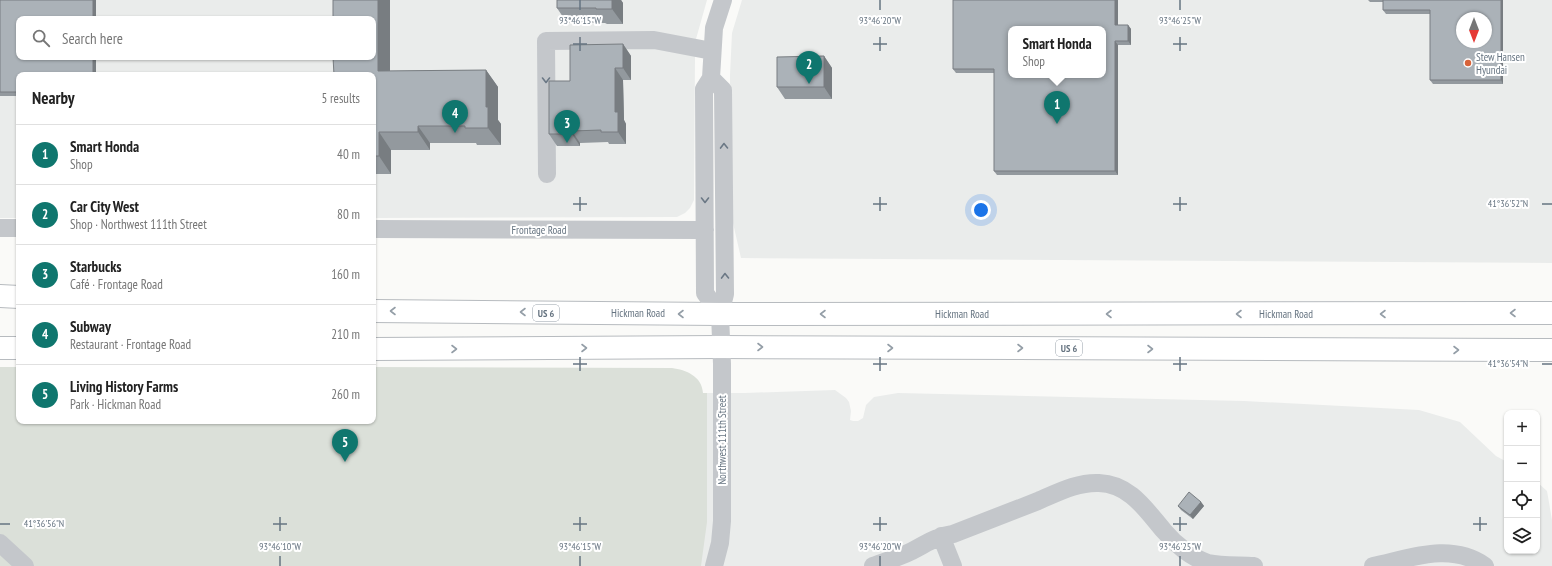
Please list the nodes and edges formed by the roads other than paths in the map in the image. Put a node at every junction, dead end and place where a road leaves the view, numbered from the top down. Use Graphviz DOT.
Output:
graph roads {
  1 [pos="723,0"];
  2 [pos="712,51"];
  3 [pos="711,78"];
  4 [pos="547,174"];
  5 [pos="0,228"];
  6 [pos="16,228"];
  7 [pos="376,230"];
  8 [pos="705,230"];
  9 [pos="0,296"];
  10 [pos="16,297"];
  11 [pos="376,311"];
  12 [pos="1552,313"];
  13 [pos="720,314"];
  14 [pos="721,347"];
  15 [pos="0,348"];
  16 [pos="16,348"];
  17 [pos="376,349"];
  18 [pos="1552,350"];
  19 [pos="941,536"];
  20 [pos="0,543"];
  21 [pos="25,566"];
  22 [pos="714,566"];
  23 [pos="873,566"];
  24 [pos="953,566"];
  25 [pos="1254,566"];
  26 [pos="1373,566"];
  27 [pos="1485,566"];
  1 -- 2 [label="street"];
  2 -- 3 [label="street"];
  2 -- 4 [label="street, one-way"];
  3 -- 8 [label="street, one-way"];
  13 -- 3 [label="street, Northwest 111th Street, one-way"];
  5 -- 6 [label="street"];
  7 -- 8 [label="street, Frontage Road"];
  8 -- 13 [label="street"];
  9 -- 10 [label="main road"];
  13 -- 11 [label="main road, Hickman Road / US 6, one-way"];
  12 -- 13 [label="main road, Hickman Road / US 6, one-way"];
  13 -- 14 [label="street, Northwest 111th Street"];
  17 -- 14 [label="main road, US 6, one-way"];
  14 -- 18 [label="main road, US 6, one-way"];
  14 -- 22 [label="street, Northwest 111th Street"];
  15 -- 16 [label="main road"];
  19 -- 23 [label="street"];
  19 -- 24 [label="street"];
  19 -- 25 [label="street"];
  20 -- 21 [label="street"];
  26 -- 27 [label="street"];
}
